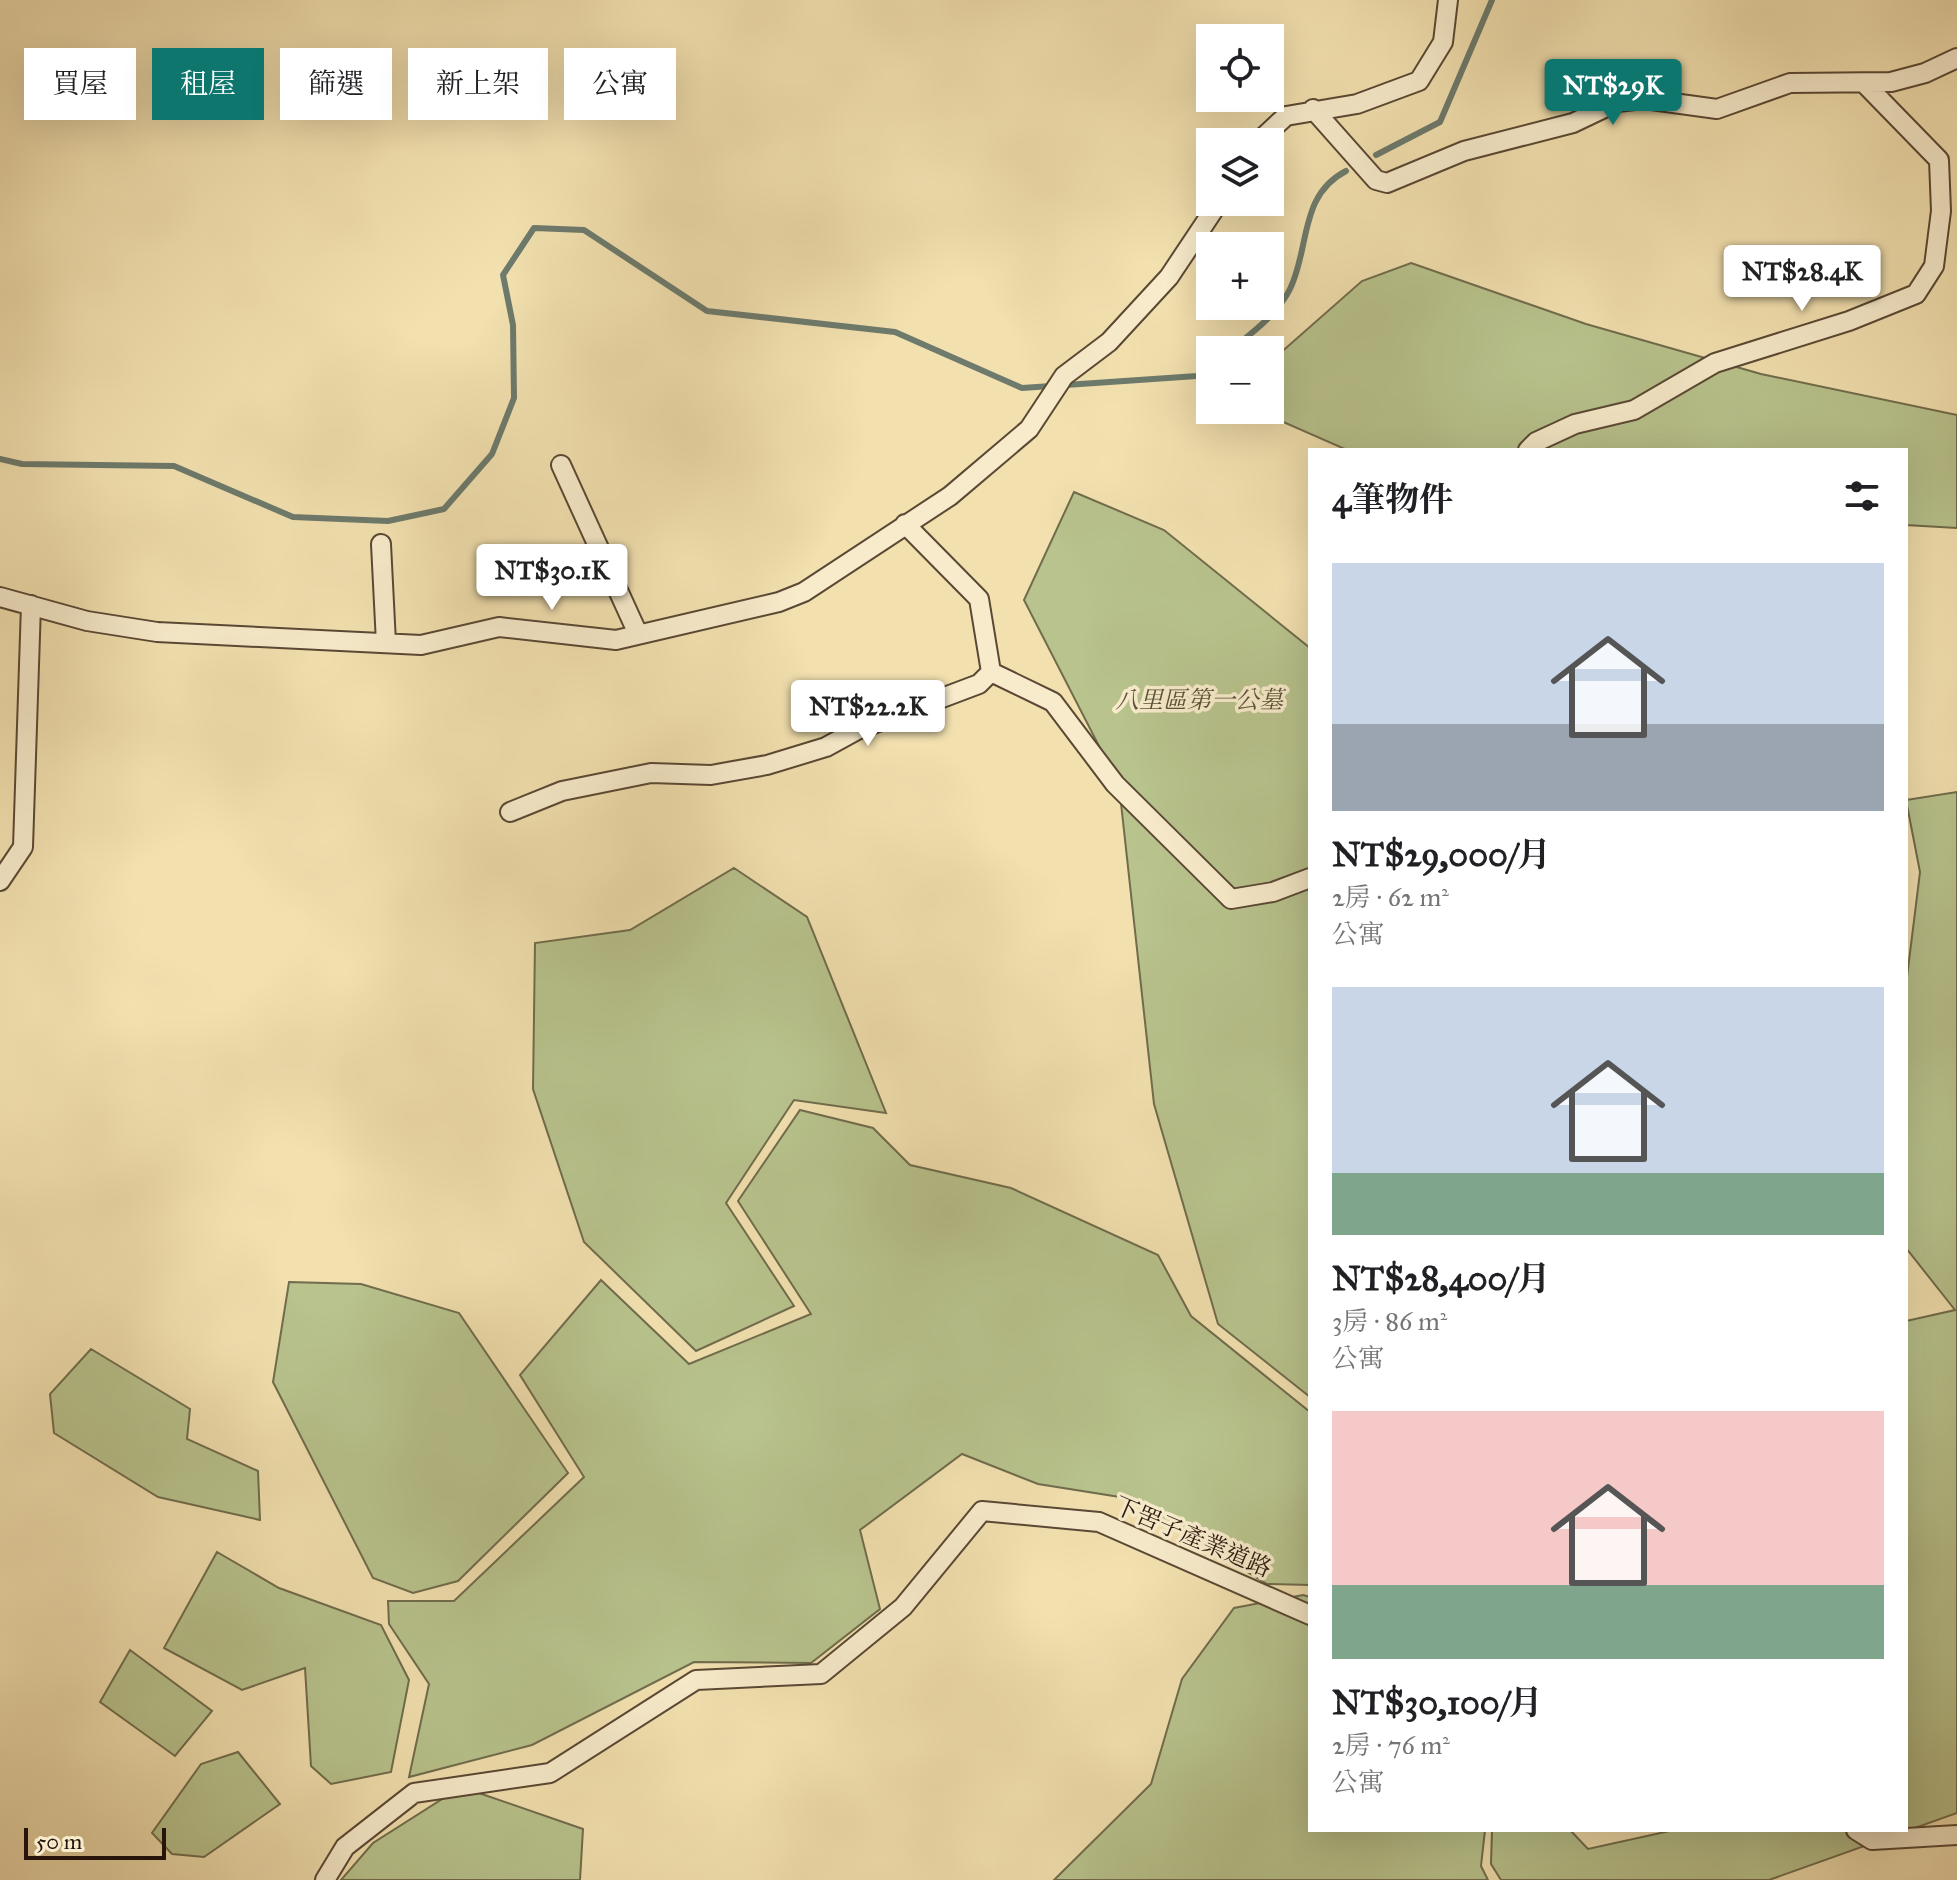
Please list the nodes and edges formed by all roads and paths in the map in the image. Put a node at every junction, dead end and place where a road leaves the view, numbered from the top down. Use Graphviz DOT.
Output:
graph roads {
  1 [pos="1448,0"];
  2 [pos="1957,58"];
  3 [pos="1864,83"];
  4 [pos="1313,109"];
  5 [pos="1273,128"];
  6 [pos="1211,216"];
  7 [pos="1530,448"];
  8 [pos="561,465"];
  9 [pos="905,524"];
  10 [pos="381,544"];
  11 [pos="0,597"];
  12 [pos="31,605"];
  13 [pos="638,634"];
  14 [pos="386,643"];
  15 [pos="991,672"];
  16 [pos="510,812"];
  17 [pos="1308,879"];
  18 [pos="0,881"];
  19 [pos="1308,1614"];
  20 [pos="1859,1832"];
  21 [pos="1957,1835"];
  22 [pos="325,1880"];
  1 -- 4 [label="street"];
  2 -- 3 [label="street"];
  3 -- 4 [label="street"];
  3 -- 7 [label="street"];
  4 -- 5 [label="street"];
  6 -- 9 [label="street"];
  8 -- 13 [label="street"];
  9 -- 13 [label="street"];
  9 -- 15 [label="street"];
  10 -- 14 [label="street"];
  11 -- 12 [label="street"];
  12 -- 14 [label="street"];
  12 -- 18 [label="street"];
  13 -- 14 [label="street"];
  15 -- 16 [label="street"];
  15 -- 17 [label="street"];
  19 -- 22 [label="street, 下罟子產業道路"];
  20 -- 21 [label="street"];
}
